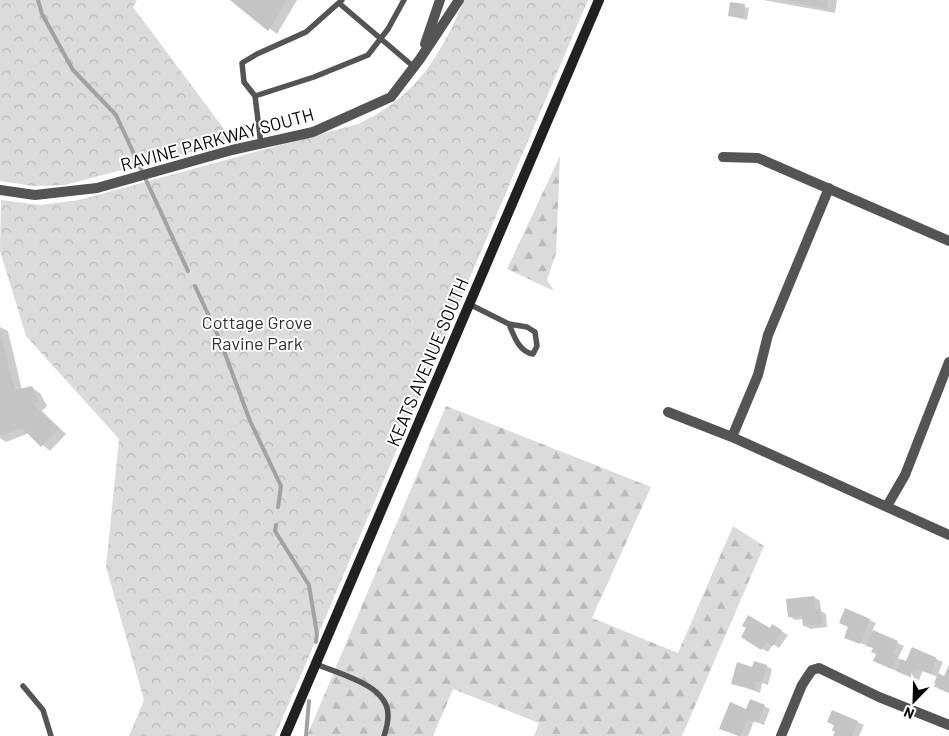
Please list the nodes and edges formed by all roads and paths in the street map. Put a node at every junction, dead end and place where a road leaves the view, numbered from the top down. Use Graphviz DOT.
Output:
graph roads {
  1 [pos="404,0"];
  2 [pos="440,0"];
  3 [pos="459,0"];
  4 [pos="599,0"];
  5 [pos="341,2"];
  6 [pos="381,38"];
  7 [pos="417,63"];
  8 [pos="255,96"];
  9 [pos="261,144"];
  10 [pos="723,157"];
  11 [pos="830,188"];
  12 [pos="0,190"];
  13 [pos="949,241"];
  14 [pos="469,304"];
  15 [pos="509,324"];
  16 [pos="949,362"];
  17 [pos="668,412"];
  18 [pos="732,436"];
  19 [pos="887,506"];
  20 [pos="949,535"];
  21 [pos="316,664"];
  22 [pos="24,686"];
  23 [pos="949,726"];
  24 [pos="51,736"];
  25 [pos="285,736"];
  26 [pos="384,736"];
  27 [pos="781,736"];
  1 -- 6 [label="lane"];
  2 -- 7 [label="street, RAVINE PARKWAY SOUTH"];
  3 -- 7 [label="street, RAVINE PARKWAY SOUTH"];
  4 -- 14 [label="main road, KEATS AVENUE SOUTH"];
  5 -- 6 [label="lane"];
  5 -- 8 [label="lane"];
  6 -- 7 [label="lane"];
  6 -- 8 [label="lane"];
  7 -- 9 [label="street, RAVINE PARKWAY SOUTH"];
  8 -- 9 [label="lane"];
  9 -- 12 [label="street, RAVINE PARKWAY SOUTH"];
  10 -- 11 [label="street"];
  11 -- 13 [label="street"];
  11 -- 18 [label="street"];
  14 -- 15 [label="lane"];
  14 -- 21 [label="main road, KEATS AVENUE SOUTH"];
  15 -- 15 [label="lane"];
  16 -- 19 [label="street"];
  17 -- 18 [label="street"];
  18 -- 19 [label="street"];
  19 -- 20 [label="street"];
  21 -- 25 [label="main road, KEATS AVENUE SOUTH"];
  21 -- 26 [label="lane"];
  22 -- 24 [label="lane"];
  23 -- 27 [label="street"];
}
